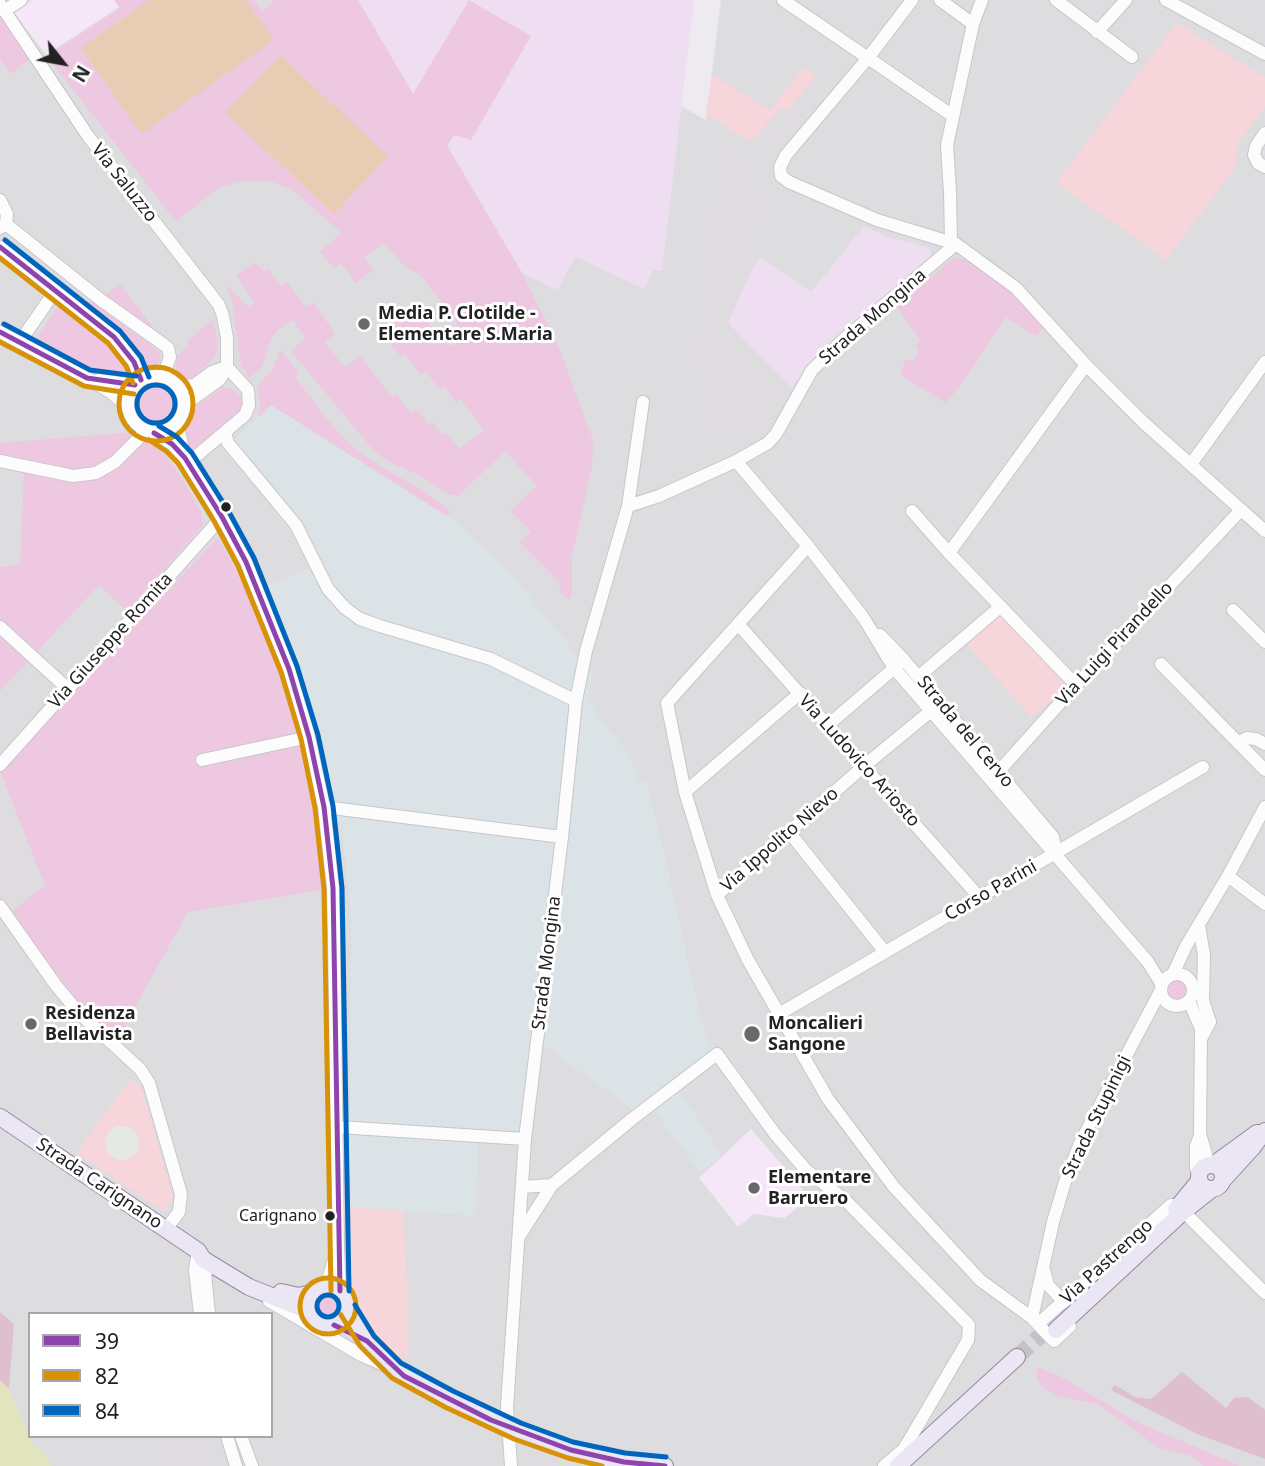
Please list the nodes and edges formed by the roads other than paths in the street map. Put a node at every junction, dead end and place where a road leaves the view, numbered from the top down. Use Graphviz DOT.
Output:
graph roads {
  1 [pos="21,0"];
  2 [pos="783,0"];
  3 [pos="912,0"];
  4 [pos="940,0"];
  5 [pos="982,0"];
  6 [pos="1056,0"];
  7 [pos="1126,0"];
  8 [pos="1166,0"];
  9 [pos="2,7"];
  10 [pos="973,24"];
  11 [pos="1097,32"];
  12 [pos="1265,54"];
  13 [pos="1132,57"];
  14 [pos="867,58"];
  15 [pos="953,116"];
  16 [pos="1265,133"];
  17 [pos="1265,167"];
  18 [pos="0,200"];
  19 [pos="3,226"];
  20 [pos="953,243"];
  21 [pos="0,247"];
  22 [pos="72,277"];
  23 [pos="57,292"];
  24 [pos="0,332"];
  25 [pos="26,333"];
  26 [pos="1265,362"];
  27 [pos="1086,365"];
  28 [pos="227,367"];
  29 [pos="163,377"];
  30 [pos="87,378"];
  31 [pos="138,383"];
  32 [pos="178,387"];
  33 [pos="643,402"];
  34 [pos="128,408"];
  35 [pos="184,410"];
  36 [pos="177,423"];
  37 [pos="150,432"];
  38 [pos="225,433"];
  39 [pos="0,461"];
  40 [pos="187,461"];
  41 [pos="736,461"];
  42 [pos="1191,464"];
  43 [pos="628,506"];
  44 [pos="1241,510"];
  45 [pos="912,511"];
  46 [pos="222,517"];
  47 [pos="1265,531"];
  48 [pos="808,546"];
  49 [pos="949,553"];
  50 [pos="1000,607"];
  51 [pos="1233,610"];
  52 [pos="738,624"];
  53 [pos="0,626"];
  54 [pos="1265,642"];
  55 [pos="899,664"];
  56 [pos="1161,664"];
  57 [pos="918,677"];
  58 [pos="1076,685"];
  59 [pos="68,689"];
  60 [pos="800,694"];
  61 [pos="576,701"];
  62 [pos="936,708"];
  63 [pos="828,725"];
  64 [pos="309,737"];
  65 [pos="1238,743"];
  66 [pos="1265,744"];
  67 [pos="202,760"];
  68 [pos="0,765"];
  69 [pos="864,766"];
  70 [pos="1203,768"];
  71 [pos="1265,771"];
  72 [pos="995,776"];
  73 [pos="685,792"];
  74 [pos="324,807"];
  75 [pos="1265,807"];
  76 [pos="789,832"];
  77 [pos="562,836"];
  78 [pos="1056,854"];
  79 [pos="1228,876"];
  80 [pos="717,895"];
  81 [pos="980,898"];
  82 [pos="1265,904"];
  83 [pos="0,906"];
  84 [pos="1199,926"];
  85 [pos="885,952"];
  86 [pos="1169,984"];
  87 [pos="1184,1003"];
  88 [pos="779,1014"];
  89 [pos="1200,1041"];
  90 [pos="0,1117"];
  91 [pos="338,1127"];
  92 [pos="1265,1130"];
  93 [pos="525,1139"];
  94 [pos="1209,1176"];
  95 [pos="552,1185"];
  96 [pos="522,1187"];
  97 [pos="1183,1212"];
  98 [pos="166,1229"];
  99 [pos="518,1237"];
  100 [pos="198,1251"];
  101 [pos="211,1264"];
  102 [pos="1043,1266"];
  103 [pos="327,1290"];
  104 [pos="262,1293"];
  105 [pos="1265,1293"];
  106 [pos="1064,1302"];
  107 [pos="348,1310"];
  108 [pos="309,1311"];
  109 [pos="200,1312"];
  110 [pos="209,1312"];
  111 [pos="334,1325"];
  112 [pos="1046,1328"];
  113 [pos="367,1341"];
  114 [pos="396,1370"];
  115 [pos="508,1427"];
  116 [pos="227,1438"];
  117 [pos="242,1438"];
  118 [pos="236,1466"];
  119 [pos="252,1466"];
  120 [pos="511,1466"];
  121 [pos="665,1466"];
  122 [pos="884,1466"];
  123 [pos="898,1466"];
  124 [pos="909,1466"];
  1 -- 9 [label="street"];
  2 -- 14 [label="street"];
  3 -- 14 [label="street"];
  4 -- 10 [label="street"];
  5 -- 10 [label="street"];
  6 -- 11 [label="street"];
  7 -- 11 [label="street"];
  8 -- 12 [label="street"];
  9 -- 28 [label="street, Via Saluzzo"];
  10 -- 15 [label="street"];
  11 -- 13 [label="street"];
  14 -- 15 [label="street"];
  14 -- 20 [label="street"];
  15 -- 20 [label="street"];
  16 -- 17 [label="street"];
  18 -- 19 [label="street"];
  19 -- 22 [label="street"];
  20 -- 27 [label="street"];
  20 -- 41 [label="street, Strada Mongina"];
  21 -- 23 [label="street"];
  22 -- 23 [label="street"];
  22 -- 29 [label="street"];
  23 -- 25 [label="street"];
  23 -- 31 [label="street"];
  24 -- 30 [label="street"];
  26 -- 42 [label="street"];
  27 -- 42 [label="street"];
  27 -- 49 [label="street"];
  28 -- 32 [label="street"];
  28 -- 35 [label="street"];
  28 -- 38 [label="street"];
  29 -- 31 [label="street"];
  29 -- 32 [label="street"];
  30 -- 31 [label="street"];
  30 -- 34 [label="street"];
  31 -- 34 [label="street"];
  32 -- 35 [label="street"];
  33 -- 43 [label="street, Strada Mongina"];
  34 -- 37 [label="street"];
  35 -- 36 [label="street"];
  36 -- 37 [label="street"];
  36 -- 40 [label="street"];
  37 -- 39 [label="street"];
  37 -- 40 [label="street"];
  38 -- 40 [label="street"];
  38 -- 61 [label="street"];
  40 -- 46 [label="street"];
  41 -- 43 [label="street, Strada Mongina"];
  41 -- 48 [label="street, Strada del Cervo"];
  42 -- 44 [label="street"];
  43 -- 61 [label="street, Strada Mongina"];
  44 -- 47 [label="street"];
  44 -- 58 [label="street, Via Luigi Pirandello"];
  45 -- 49 [label="street"];
  46 -- 59 [label="street, Via Giuseppe Romita"];
  46 -- 64 [label="street"];
  48 -- 52 [label="street"];
  48 -- 55 [label="street, Strada del Cervo"];
  49 -- 50 [label="street"];
  50 -- 57 [label="street"];
  50 -- 58 [label="street"];
  51 -- 54 [label="street"];
  52 -- 60 [label="street, Via Ludovico Ariosto"];
  52 -- 73 [label="street"];
  53 -- 59 [label="street"];
  55 -- 57 [label="street, Strada del Cervo"];
  55 -- 62 [label="street, Strada del Cervo"];
  55 -- 63 [label="street"];
  56 -- 65 [label="street"];
  57 -- 62 [label="street, Strada del Cervo"];
  58 -- 72 [label="street, Via Luigi Pirandello"];
  59 -- 68 [label="street, Via Giuseppe Romita"];
  60 -- 63 [label="street, Via Ludovico Ariosto"];
  60 -- 73 [label="street"];
  61 -- 77 [label="street, Strada Mongina"];
  62 -- 69 [label="street, Via Ippolito Nievo"];
  62 -- 72 [label="street, Strada del Cervo"];
  63 -- 69 [label="street, Via Ludovico Ariosto"];
  64 -- 67 [label="street"];
  64 -- 74 [label="street"];
  65 -- 66 [label="street"];
  65 -- 71 [label="street"];
  69 -- 76 [label="street, Via Ippolito Nievo"];
  69 -- 81 [label="street, Via Ludovico Ariosto"];
  70 -- 78 [label="street, Corso Parini"];
  72 -- 78 [label="street, Strada del Cervo"];
  73 -- 80 [label="street"];
  74 -- 77 [label="street"];
  74 -- 91 [label="street"];
  75 -- 79 [label="street, Strada Stupinigi"];
  76 -- 80 [label="street, Via Ippolito Nievo"];
  76 -- 85 [label="street"];
  77 -- 93 [label="street, Strada Mongina"];
  78 -- 81 [label="street, Corso Parini"];
  78 -- 86 [label="street, Strada del Cervo"];
  79 -- 82 [label="street"];
  79 -- 84 [label="street, Strada Stupinigi"];
  80 -- 88 [label="street"];
  81 -- 85 [label="street, Corso Parini"];
  83 -- 98 [label="street"];
  84 -- 86 [label="street, Strada Stupinigi"];
  84 -- 89 [label="street"];
  85 -- 88 [label="street, Corso Parini"];
  86 -- 87 [label="street, Strada del Cervo"];
  86 -- 87 [label="street"];
  86 -- 102 [label="street, Strada Stupinigi"];
  87 -- 89 [label="street"];
  88 -- 112 [label="street"];
  89 -- 94 [label="street"];
  90 -- 98 [label="main road, Strada Carignano"];
  91 -- 93 [label="street"];
  91 -- 103 [label="street"];
  92 -- 94 [label="main road, Via Pastrengo"];
  93 -- 96 [label="street, Strada Mongina"];
  94 -- 97 [label="main road, Via Pastrengo"];
  95 -- 96 [label="street"];
  95 -- 99 [label="street"];
  95 -- 122 [label="street"];
  96 -- 99 [label="street, Strada Mongina"];
  97 -- 105 [label="street"];
  97 -- 106 [label="street, Via Pastrengo"];
  97 -- 112 [label="main road, Via Pastrengo"];
  98 -- 100 [label="main road, Strada Carignano"];
  99 -- 115 [label="street, Strada Mongina"];
  100 -- 101 [label="main road, Strada Carignano"];
  100 -- 103 [label="main road, Strada Carignano"];
  100 -- 109 [label="street"];
  101 -- 104 [label="main road, Strada Carignano"];
  101 -- 110 [label="street"];
  102 -- 106 [label="street"];
  102 -- 112 [label="street, Strada Stupinigi"];
  103 -- 107 [label="main road"];
  103 -- 108 [label="main road"];
  104 -- 108 [label="main road, Strada Carignano"];
  104 -- 114 [label="street, Strada Carignano"];
  106 -- 112 [label="street, Via Pastrengo"];
  107 -- 111 [label="main road"];
  107 -- 113 [label="main road, Strada Carignano"];
  108 -- 111 [label="main road"];
  111 -- 113 [label="main road, Strada Carignano"];
  113 -- 114 [label="main road, Strada Carignano"];
  114 -- 115 [label="main road, Strada Carignano"];
  115 -- 120 [label="street, Strada Mongina"];
  115 -- 121 [label="main road, Strada Carignano"];
  116 -- 118 [label="street"];
  117 -- 119 [label="street"];
  123 -- 124 [label="main road"];
}
